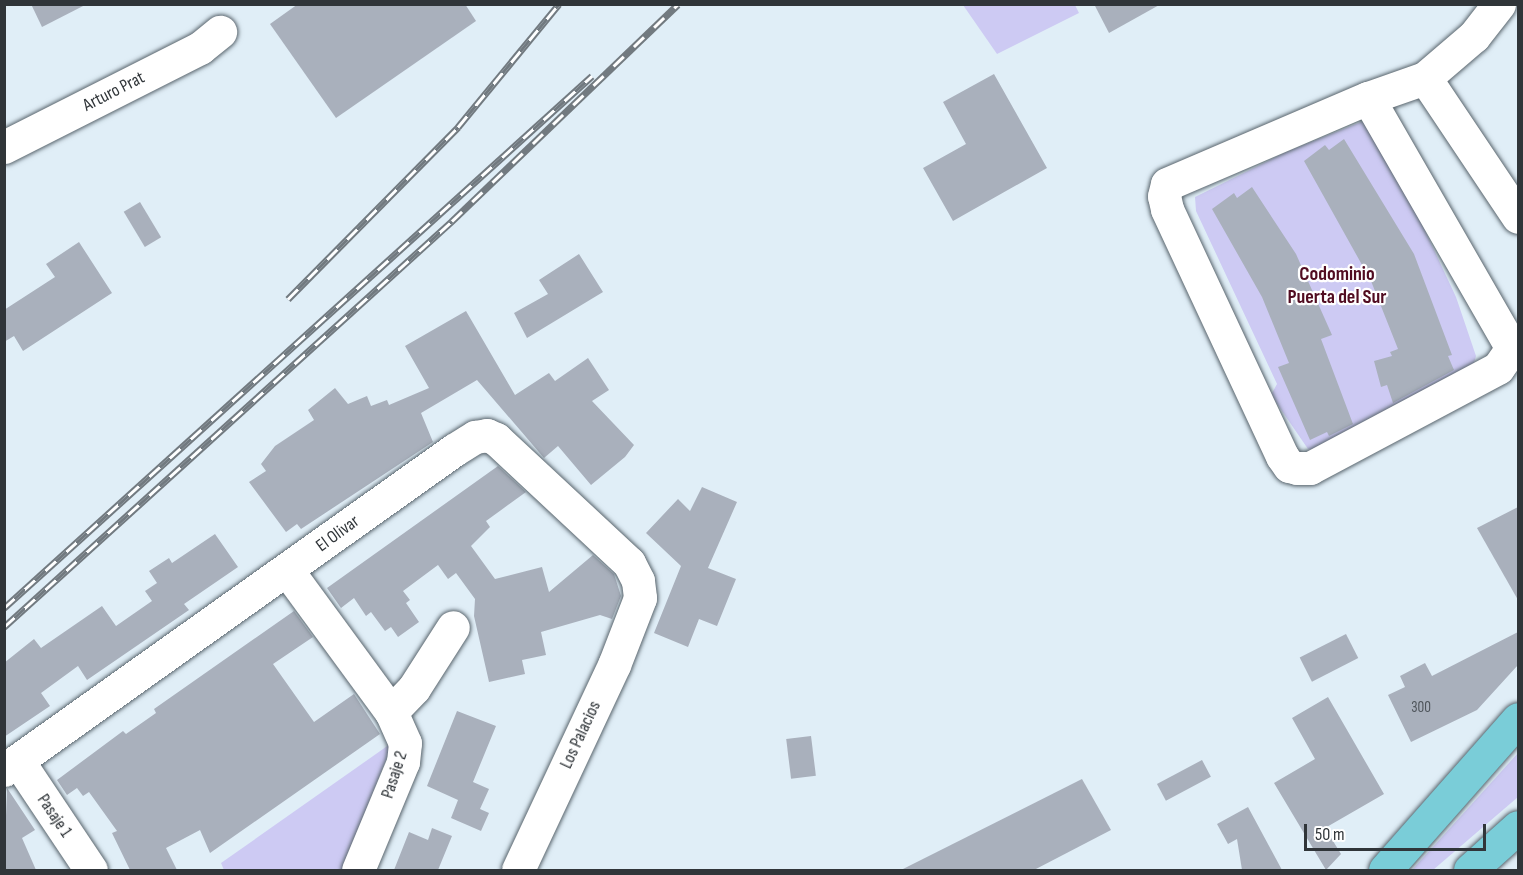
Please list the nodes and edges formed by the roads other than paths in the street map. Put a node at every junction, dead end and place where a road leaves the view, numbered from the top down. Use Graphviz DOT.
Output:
graph roads {
  1 [pos="1491,8"];
  2 [pos="220,32"];
  3 [pos="1425,78"];
  4 [pos="1368,98"];
  5 [pos="4,147"];
  6 [pos="1518,217"];
  7 [pos="288,570"];
  8 [pos="640,598"];
  9 [pos="453,627"];
  10 [pos="391,712"];
  11 [pos="1518,719"];
  12 [pos="11,765"];
  13 [pos="1518,827"];
  14 [pos="90,870"];
  15 [pos="358,870"];
  16 [pos="518,870"];
  17 [pos="1385,870"];
  18 [pos="1470,870"];
  1 -- 3 [label="street"];
  2 -- 5 [label="street, Arturo Prat"];
  3 -- 4 [label="street"];
  3 -- 6 [label="street"];
  4 -- 4 [label="street"];
  7 -- 8 [label="street, El Olivar"];
  7 -- 10 [label="street, Pasaje 2"];
  7 -- 12 [label="street, El Olivar"];
  8 -- 16 [label="street, Los Palacios"];
  9 -- 10 [label="street"];
  10 -- 15 [label="street, Pasaje 2"];
  11 -- 17 [label="main road"];
  12 -- 14 [label="street, Pasaje 1"];
  13 -- 18 [label="main road"];
}
